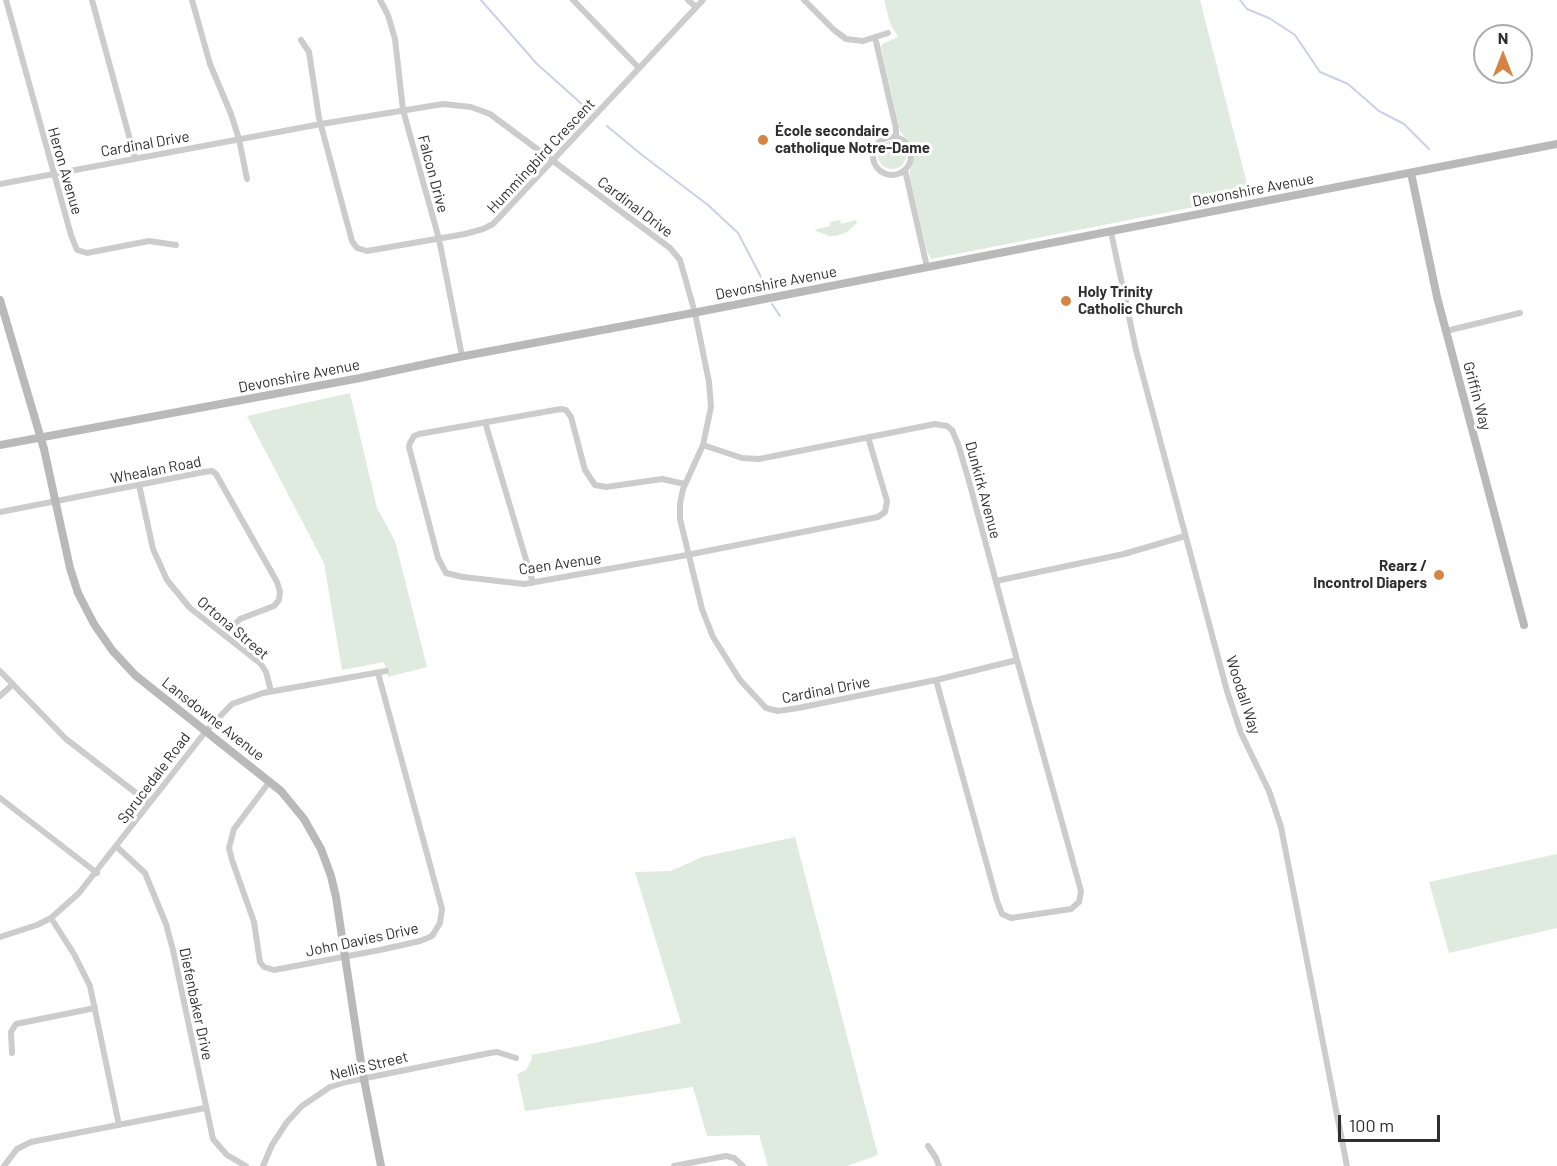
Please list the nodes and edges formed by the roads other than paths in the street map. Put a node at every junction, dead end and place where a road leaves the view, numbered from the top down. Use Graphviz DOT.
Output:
graph roads {
  1 [pos="6,0"];
  2 [pos="92,0"];
  3 [pos="192,0"];
  4 [pos="380,0"];
  5 [pos="573,0"];
  6 [pos="688,0"];
  7 [pos="703,0"];
  8 [pos="804,0"];
  9 [pos="696,7"];
  10 [pos="888,33"];
  11 [pos="874,37"];
  12 [pos="301,40"];
  13 [pos="639,68"];
  14 [pos="403,110"];
  15 [pos="321,124"];
  16 [pos="896,138"];
  17 [pos="239,140"];
  18 [pos="1557,144"];
  19 [pos="135,158"];
  20 [pos="553,161"];
  21 [pos="905,170"];
  22 [pos="1412,172"];
  23 [pos="53,173"];
  24 [pos="247,179"];
  25 [pos="0,184"];
  26 [pos="1111,232"];
  27 [pos="439,239"];
  28 [pos="176,245"];
  29 [pos="927,267"];
  30 [pos="0,300"];
  31 [pos="695,313"];
  32 [pos="1520,313"];
  33 [pos="1446,331"];
  34 [pos="462,356"];
  35 [pos="485,422"];
  36 [pos="40,437"];
  37 [pos="868,437"];
  38 [pos="0,445"];
  39 [pos="703,445"];
  40 [pos="685,484"];
  41 [pos="139,485"];
  42 [pos="55,501"];
  43 [pos="0,512"];
  44 [pos="1185,536"];
  45 [pos="687,555"];
  46 [pos="996,581"];
  47 [pos="533,583"];
  48 [pos="1524,624"];
  49 [pos="224,635"];
  50 [pos="1017,660"];
  51 [pos="0,671"];
  52 [pos="386,671"];
  53 [pos="378,673"];
  54 [pos="936,680"];
  55 [pos="13,684"];
  56 [pos="271,692"];
  57 [pos="0,696"];
  58 [pos="206,731"];
  59 [pos="270,781"];
  60 [pos="0,798"];
  61 [pos="149,803"];
  62 [pos="117,847"];
  63 [pos="97,873"];
  64 [pos="51,918"];
  65 [pos="0,937"];
  66 [pos="345,957"];
  67 [pos="95,1008"];
  68 [pos="12,1053"];
  69 [pos="516,1058"];
  70 [pos="364,1078"];
  71 [pos="205,1107"];
  72 [pos="119,1125"];
  73 [pos="928,1146"];
  74 [pos="4,1166"];
  75 [pos="246,1166"];
  76 [pos="263,1166"];
  77 [pos="381,1166"];
  78 [pos="674,1166"];
  79 [pos="743,1166"];
  80 [pos="939,1166"];
  81 [pos="1347,1166"];
  1 -- 23 [label="street, Heron Avenue"];
  2 -- 19 [label="street"];
  3 -- 17 [label="street"];
  4 -- 14 [label="street, Falcon Drive"];
  5 -- 13 [label="street"];
  6 -- 9 [label="street"];
  7 -- 9 [label="street, Hummingbird Crescent"];
  8 -- 11 [label="street"];
  9 -- 13 [label="street, Hummingbird Crescent"];
  10 -- 11 [label="street"];
  11 -- 16 [label="street"];
  12 -- 15 [label="street, Hummingbird Crescent"];
  13 -- 20 [label="street, Hummingbird Crescent"];
  14 -- 15 [label="street, Cardinal Drive"];
  14 -- 20 [label="street, Cardinal Drive"];
  14 -- 27 [label="street, Falcon Drive"];
  15 -- 17 [label="street, Cardinal Drive"];
  15 -- 27 [label="street, Hummingbird Crescent"];
  16 -- 21 [label="street"];
  16 -- 21 [label="street"];
  17 -- 19 [label="street, Cardinal Drive"];
  17 -- 24 [label="street"];
  18 -- 22 [label="main road, Devonshire Avenue"];
  19 -- 23 [label="street, Cardinal Drive"];
  20 -- 27 [label="street, Hummingbird Crescent"];
  20 -- 31 [label="street, Cardinal Drive"];
  21 -- 29 [label="street"];
  22 -- 26 [label="main road, Devonshire Avenue"];
  22 -- 33 [label="main road, Griffin Way"];
  23 -- 25 [label="street, Cardinal Drive"];
  23 -- 28 [label="street, Heron Avenue"];
  26 -- 29 [label="main road, Devonshire Avenue"];
  26 -- 44 [label="street, Woodall Way"];
  27 -- 34 [label="street, Falcon Drive"];
  29 -- 31 [label="main road, Devonshire Avenue"];
  30 -- 36 [label="main road, Lansdowne Avenue"];
  31 -- 34 [label="main road, Devonshire Avenue"];
  31 -- 39 [label="street, Cardinal Drive"];
  32 -- 33 [label="street"];
  33 -- 48 [label="main road, Griffin Way"];
  34 -- 36 [label="main road, Devonshire Avenue"];
  35 -- 40 [label="street, Caen Avenue"];
  35 -- 47 [label="street"];
  35 -- 47 [label="street, Caen Avenue"];
  36 -- 38 [label="main road, Devonshire Avenue"];
  36 -- 42 [label="main road, Lansdowne Avenue"];
  37 -- 39 [label="street, Dunkirk Avenue"];
  37 -- 45 [label="street, Caen Avenue"];
  37 -- 46 [label="street, Dunkirk Avenue"];
  39 -- 40 [label="street, Cardinal Drive"];
  40 -- 45 [label="street, Cardinal Drive"];
  41 -- 42 [label="street, Whealan Road"];
  41 -- 49 [label="street, Ortona Street"];
  41 -- 49 [label="street, Whealan Road"];
  42 -- 43 [label="street, Whealan Road"];
  42 -- 58 [label="main road, Lansdowne Avenue"];
  44 -- 46 [label="street"];
  44 -- 81 [label="street, Woodall Way"];
  45 -- 47 [label="street, Caen Avenue"];
  45 -- 54 [label="street, Cardinal Drive"];
  46 -- 50 [label="street"];
  49 -- 56 [label="street, Ortona Street"];
  50 -- 54 [label="street, Cardinal Drive"];
  50 -- 54 [label="street"];
  51 -- 55 [label="street"];
  52 -- 53 [label="street, Sprucedale Road"];
  53 -- 56 [label="street, Sprucedale Road"];
  53 -- 66 [label="street, John Davies Drive"];
  55 -- 57 [label="street"];
  55 -- 61 [label="street"];
  56 -- 58 [label="street, Sprucedale Road"];
  58 -- 59 [label="main road, Lansdowne Avenue"];
  58 -- 61 [label="street, Sprucedale Road"];
  59 -- 66 [label="main road, Lansdowne Avenue"];
  59 -- 66 [label="street, John Davies Drive"];
  60 -- 63 [label="street"];
  61 -- 62 [label="street, Sprucedale Road"];
  62 -- 63 [label="street, Sprucedale Road"];
  62 -- 71 [label="street, Diefenbaker Drive"];
  63 -- 64 [label="street, Sprucedale Road"];
  64 -- 65 [label="street, Sprucedale Road"];
  64 -- 67 [label="street"];
  66 -- 70 [label="main road, Lansdowne Avenue"];
  67 -- 68 [label="street"];
  67 -- 72 [label="street"];
  69 -- 70 [label="street, Nellis Street"];
  70 -- 76 [label="street, Nellis Street"];
  70 -- 77 [label="main road, Lansdowne Avenue"];
  71 -- 72 [label="street"];
  71 -- 75 [label="street, Diefenbaker Drive"];
  72 -- 74 [label="street"];
  73 -- 80 [label="street"];
  78 -- 79 [label="street"];
}
